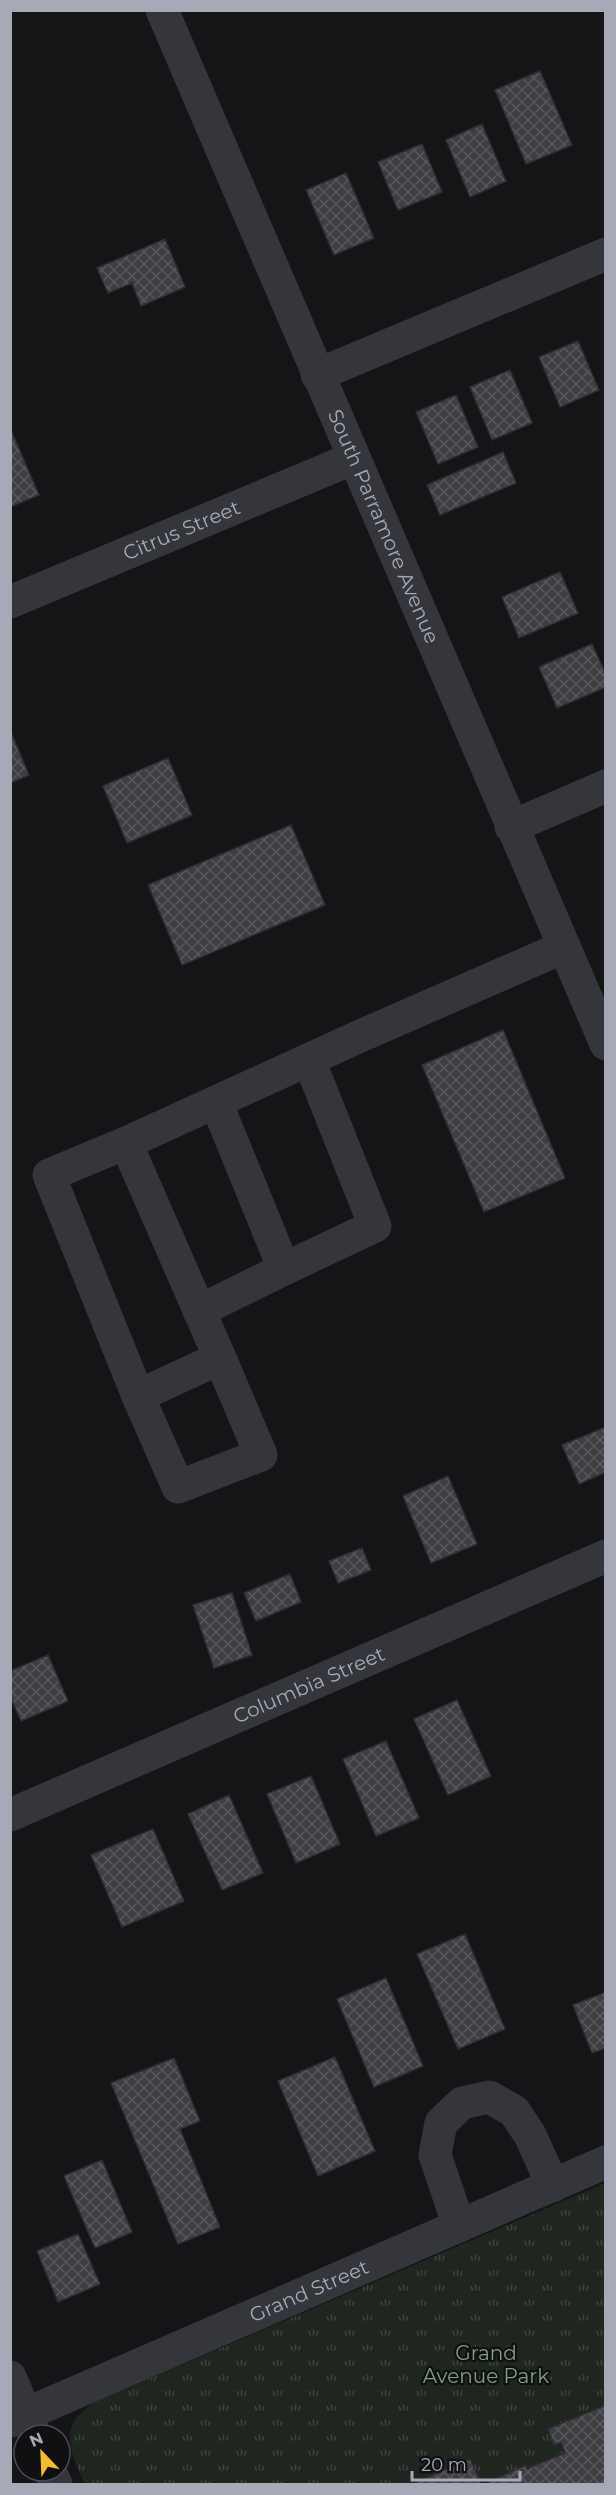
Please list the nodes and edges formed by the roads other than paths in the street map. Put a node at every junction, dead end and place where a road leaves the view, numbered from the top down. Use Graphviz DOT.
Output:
graph roads {
  1 [pos="162,10"];
  2 [pos="606,254"];
  3 [pos="317,375"];
  4 [pos="354,459"];
  5 [pos="10,602"];
  6 [pos="606,786"];
  7 [pos="511,827"];
  8 [pos="564,947"];
  9 [pos="606,1044"];
  10 [pos="309,1060"];
  11 [pos="216,1102"];
  12 [pos="126,1143"];
  13 [pos="284,1269"];
  14 [pos="200,1311"];
  15 [pos="220,1358"];
  16 [pos="138,1396"];
  17 [pos="606,1556"];
  18 [pos="10,1815"];
  19 [pos="606,2162"];
  20 [pos="553,2186"];
  21 [pos="459,2226"];
  22 [pos="10,2377"];
  23 [pos="24,2423"];
  1 -- 3 [label="street, South Parramore Avenue"];
  2 -- 3 [label="street"];
  3 -- 4 [label="street, South Parramore Avenue"];
  4 -- 5 [label="street, Citrus Street"];
  4 -- 7 [label="street, South Parramore Avenue"];
  6 -- 7 [label="street"];
  7 -- 8 [label="street, South Parramore Avenue"];
  8 -- 9 [label="street, South Parramore Avenue"];
  8 -- 10 [label="street"];
  10 -- 11 [label="street"];
  10 -- 13 [label="street"];
  11 -- 12 [label="street"];
  11 -- 13 [label="street"];
  12 -- 14 [label="street"];
  12 -- 16 [label="street"];
  13 -- 14 [label="street"];
  14 -- 15 [label="street"];
  15 -- 16 [label="street"];
  15 -- 16 [label="street"];
  17 -- 18 [label="street, Columbia Street"];
  19 -- 20 [label="street, Grand Street"];
  20 -- 21 [label="street, Grand Street"];
  20 -- 21 [label="street"];
  21 -- 23 [label="street, Grand Street"];
  22 -- 23 [label="street"];
}
